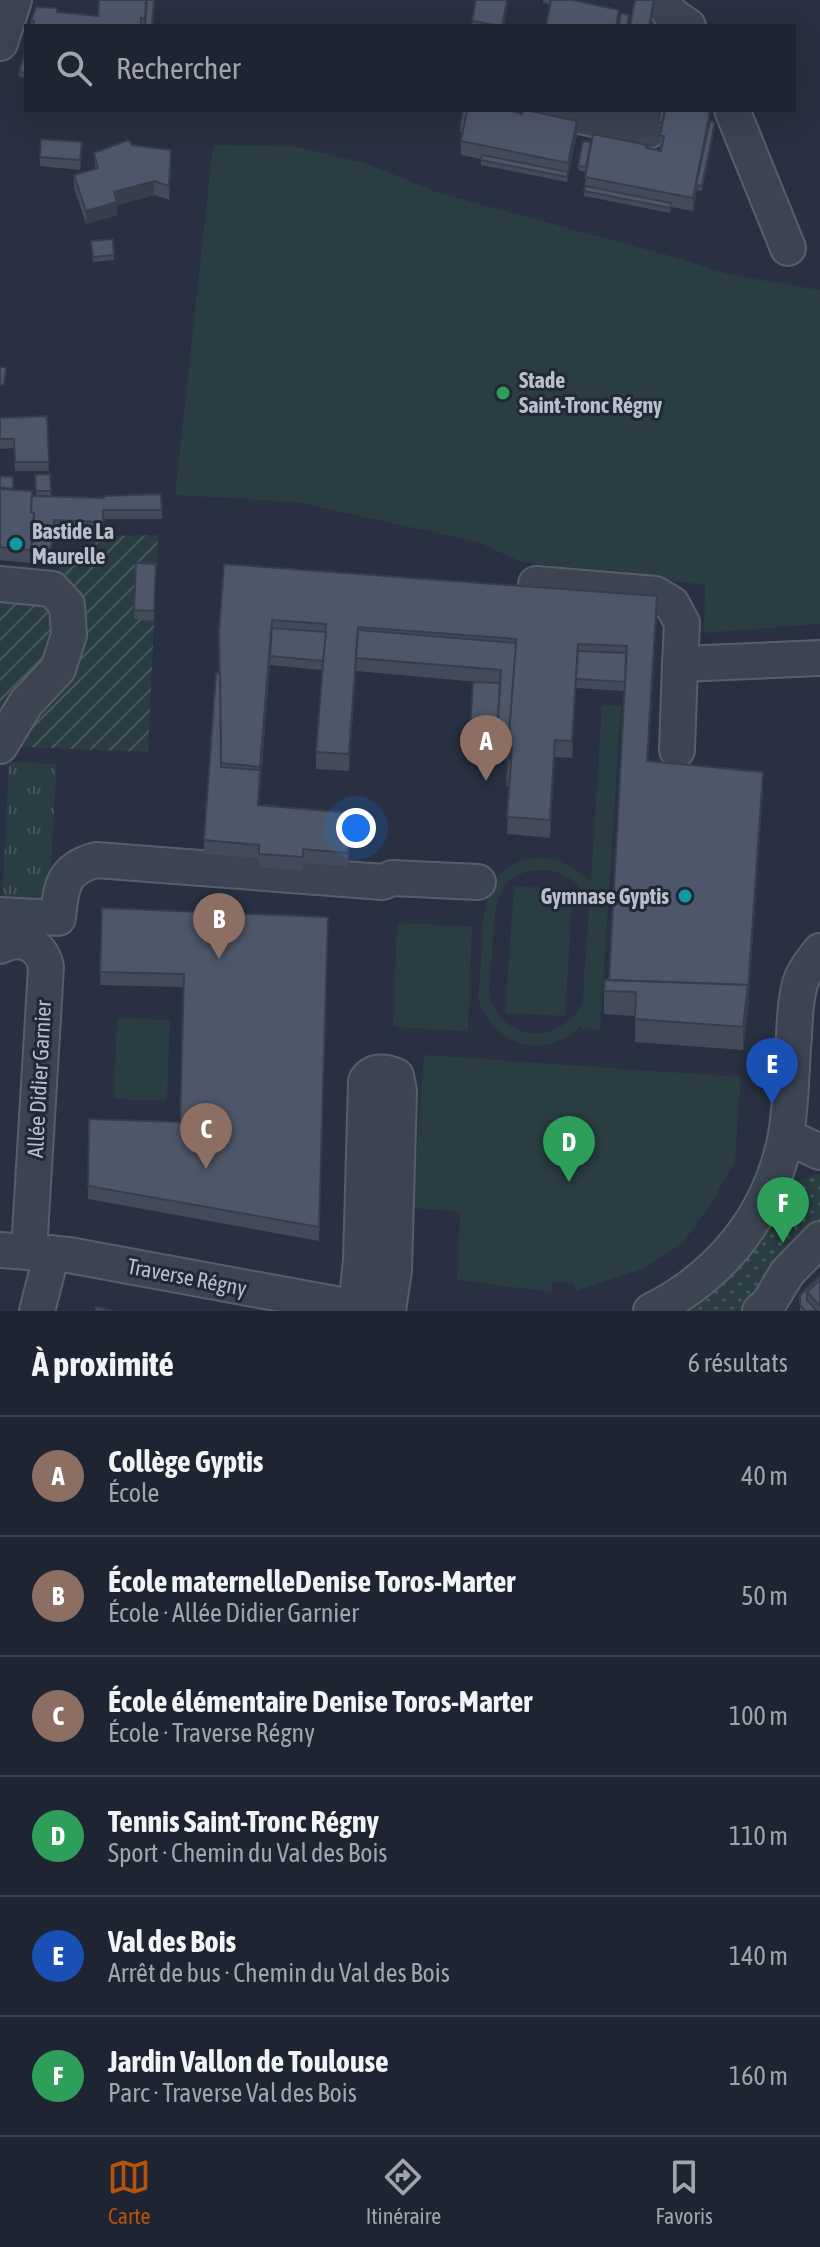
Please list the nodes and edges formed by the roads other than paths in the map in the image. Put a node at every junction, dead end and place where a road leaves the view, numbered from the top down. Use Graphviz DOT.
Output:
graph roads {
  1 [pos="14,0"];
  2 [pos="0,43"];
  3 [pos="561,112"];
  4 [pos="652,112"];
  5 [pos="733,112"];
  6 [pos="788,248"];
  7 [pos="0,584"];
  8 [pos="536,584"];
  9 [pos="820,658"];
  10 [pos="680,664"];
  11 [pos="0,746"];
  12 [pos="677,750"];
  13 [pos="478,882"];
  14 [pos="0,915"];
  15 [pos="0,946"];
  16 [pos="820,951"];
  17 [pos="786,1136"];
  18 [pos="820,1152"];
  19 [pos="820,1239"];
  20 [pos="27,1251"];
  21 [pos="242,1299"];
  22 [pos="373,1310"];
  23 [pos="37,1311"];
  24 [pos="651,1311"];
  25 [pos="760,1311"];
  1 -- 2 [label="street"];
  3 -- 4 [label="street"];
  5 -- 6 [label="street"];
  7 -- 11 [label="street"];
  8 -- 10 [label="street"];
  9 -- 10 [label="street"];
  10 -- 12 [label="street"];
  13 -- 14 [label="street"];
  15 -- 20 [label="street, Allée Didier Garnier"];
  16 -- 17 [label="street"];
  17 -- 18 [label="street"];
  17 -- 24 [label="street"];
  19 -- 25 [label="street"];
  20 -- 21 [label="street, Traverse Régny"];
  20 -- 23 [label="street"];
  21 -- 22 [label="street, Traverse Régny"];
  22 -- 22 [label="street"];
}
